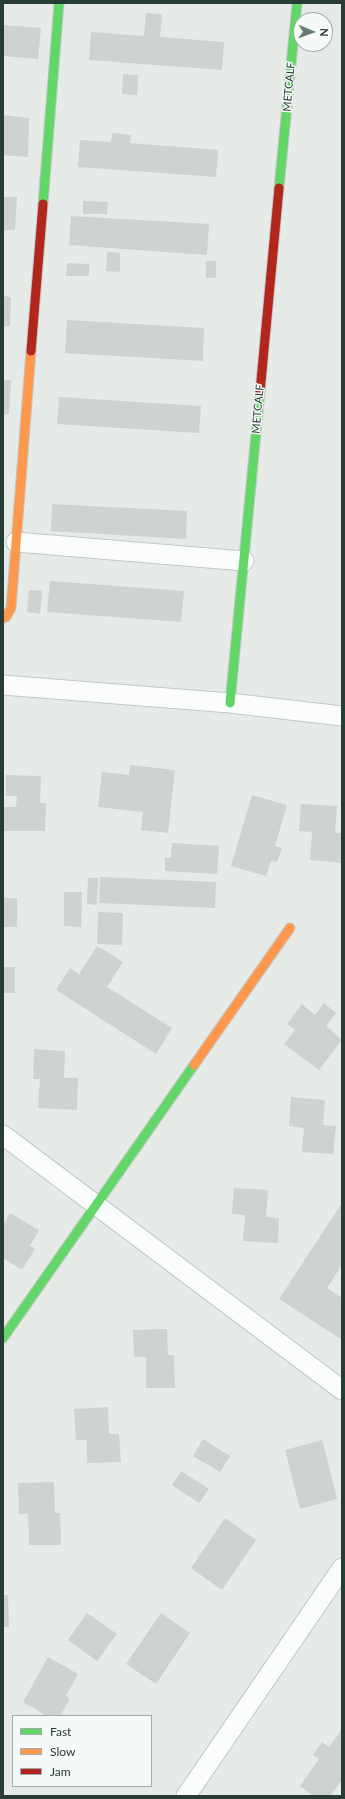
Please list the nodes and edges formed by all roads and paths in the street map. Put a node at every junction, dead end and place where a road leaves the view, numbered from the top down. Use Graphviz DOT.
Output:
graph roads {
  1 [pos="59,3"];
  2 [pos="297,3"];
  3 [pos="16,542"];
  4 [pos="244,561"];
  5 [pos="3,618"];
  6 [pos="3,685"];
  7 [pos="230,703"];
  8 [pos="342,716"];
  9 [pos="290,928"];
  10 [pos="3,1135"];
  11 [pos="95,1204"];
  12 [pos="3,1338"];
  13 [pos="342,1390"];
  14 [pos="342,1568"];
  15 [pos="186,1796"];
  1 -- 3 [label="street"];
  2 -- 4 [label="street, METCALF"];
  3 -- 4 [label="street"];
  3 -- 5 [label="street"];
  4 -- 7 [label="street, METCALF"];
  6 -- 7 [label="street"];
  7 -- 8 [label="street"];
  9 -- 11 [label="street"];
  10 -- 11 [label="street"];
  11 -- 12 [label="street"];
  11 -- 13 [label="street"];
  14 -- 15 [label="street"];
}
